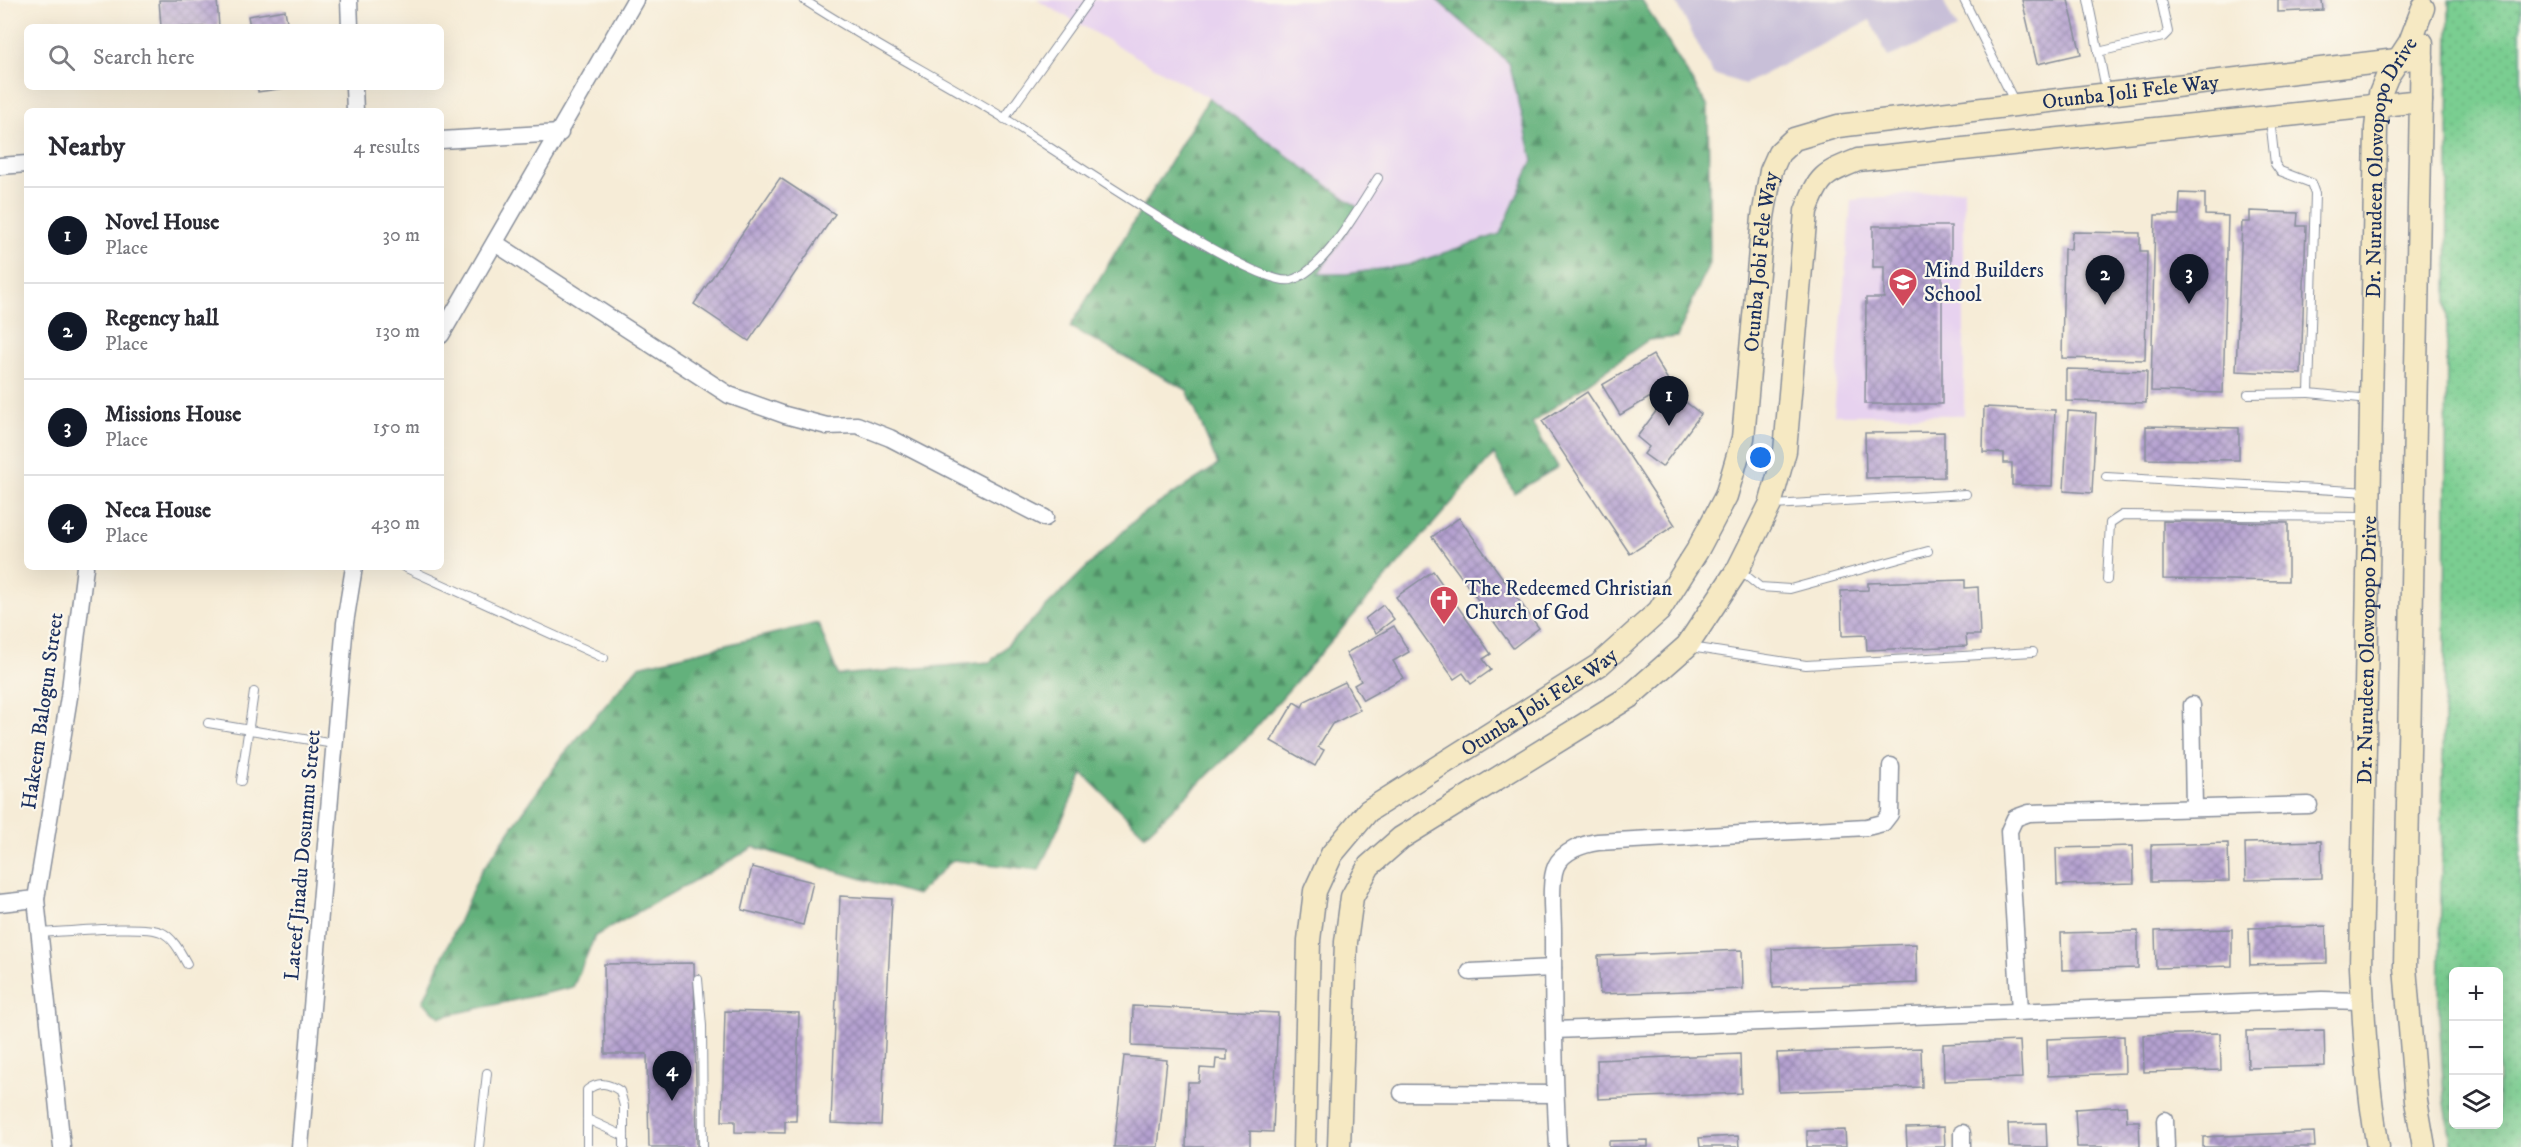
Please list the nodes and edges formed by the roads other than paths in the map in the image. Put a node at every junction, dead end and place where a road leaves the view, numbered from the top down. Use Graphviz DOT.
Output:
graph roads {
  1 [pos="349,0"];
  2 [pos="635,0"];
  3 [pos="804,0"];
  4 [pos="1089,0"];
  5 [pos="1964,0"];
  6 [pos="2088,0"];
  7 [pos="2161,0"];
  8 [pos="2423,4"];
  9 [pos="350,24"];
  10 [pos="2098,52"];
  11 [pos="2422,57"];
  12 [pos="2398,60"];
  13 [pos="354,90"];
  14 [pos="2115,94"];
  15 [pos="2421,101"];
  16 [pos="2378,105"];
  17 [pos="2016,106"];
  18 [pos="356,108"];
  19 [pos="2270,116"];
  20 [pos="1005,119"];
  21 [pos="1838,126"];
  22 [pos="2130,131"];
  23 [pos="560,133"];
  24 [pos="444,140"];
  25 [pos="1858,160"];
  26 [pos="24,165"];
  27 [pos="0,166"];
  28 [pos="1378,178"];
  29 [pos="495,243"];
  30 [pos="444,330"];
  31 [pos="2309,393"];
  32 [pos="2247,394"];
  33 [pos="2371,399"];
  34 [pos="2106,477"];
  35 [pos="2369,492"];
  36 [pos="1966,494"];
  37 [pos="1770,505"];
  38 [pos="1045,518"];
  39 [pos="2369,518"];
  40 [pos="1928,550"];
  41 [pos="1738,569"];
  42 [pos="85,570"];
  43 [pos="354,570"];
  44 [pos="411,570"];
  45 [pos="2107,580"];
  46 [pos="1687,646"];
  47 [pos="2033,652"];
  48 [pos="604,658"];
  49 [pos="254,692"];
  50 [pos="2192,705"];
  51 [pos="208,723"];
  52 [pos="249,730"];
  53 [pos="334,744"];
  54 [pos="1891,766"];
  55 [pos="241,781"];
  56 [pos="2309,805"];
  57 [pos="2194,807"];
  58 [pos="36,899"];
  59 [pos="0,903"];
  60 [pos="39,933"];
  61 [pos="187,964"];
  62 [pos="1554,968"];
  63 [pos="1470,972"];
  64 [pos="698,979"];
  65 [pos="2362,1001"];
  66 [pos="2020,1011"];
  67 [pos="1308,1018"];
  68 [pos="1344,1018"];
  69 [pos="1555,1030"];
  70 [pos="487,1073"];
  71 [pos="1402,1093"];
  72 [pos="1555,1094"];
  73 [pos="587,1119"];
  74 [pos="2165,1120"];
  75 [pos="624,1136"];
  76 [pos="62,1147"];
  77 [pos="300,1147"];
  78 [pos="479,1147"];
  79 [pos="587,1147"];
  80 [pos="624,1147"];
  81 [pos="703,1147"];
  82 [pos="1304,1147"];
  83 [pos="1340,1147"];
  84 [pos="1557,1147"];
  85 [pos="2166,1147"];
  86 [pos="2378,1147"];
  87 [pos="2424,1147"];
  1 -- 9 [label="street"];
  2 -- 23 [label="street"];
  3 -- 20 [label="lane"];
  4 -- 20 [label="lane"];
  5 -- 17 [label="lane"];
  6 -- 10 [label="lane"];
  7 -- 10 [label="lane"];
  8 -- 11 [label="street, Dr. Nurudeen Olowopopo Drive"];
  8 -- 12 [label="street, Dr. Nurudeen Olowopopo Drive"];
  10 -- 14 [label="lane"];
  11 -- 12 [label="street, Otunba Joli Fele Way"];
  11 -- 15 [label="street, Dr. Nurudeen Olowopopo Drive"];
  12 -- 14 [label="street, Otunba Joli Fele Way"];
  12 -- 16 [label="street, Dr. Nurudeen Olowopopo Drive"];
  13 -- 18 [label="street"];
  14 -- 17 [label="street, Otunba Joli Fele Way"];
  14 -- 22 [label="street"];
  15 -- 16 [label="street, Otunba Joli Fele Way"];
  15 -- 87 [label="street, Dr. Nurudeen Olowopopo Drive"];
  16 -- 19 [label="street, Otunba Joli Fele Way"];
  16 -- 33 [label="street, Dr. Nurudeen Olowopopo Drive"];
  17 -- 21 [label="street, Otunba Joli Fele Way"];
  19 -- 22 [label="street, Otunba Joli Fele Way"];
  19 -- 31 [label="lane"];
  20 -- 28 [label="lane"];
  21 -- 67 [label="street, Otunba Jobi Fele Way"];
  22 -- 25 [label="street, Otunba Joli Fele Way"];
  23 -- 24 [label="street"];
  23 -- 29 [label="street"];
  25 -- 37 [label="street, Otunba Jobi Fele Way"];
  26 -- 27 [label="street"];
  29 -- 30 [label="street"];
  29 -- 38 [label="street"];
  31 -- 32 [label="lane"];
  31 -- 33 [label="lane"];
  33 -- 35 [label="street, Dr. Nurudeen Olowopopo Drive"];
  34 -- 35 [label="lane"];
  35 -- 39 [label="street, Dr. Nurudeen Olowopopo Drive"];
  36 -- 37 [label="lane"];
  37 -- 41 [label="street, Otunba Jobi Fele Way"];
  39 -- 45 [label="lane"];
  39 -- 65 [label="street, Dr. Nurudeen Olowopopo Drive"];
  40 -- 41 [label="lane"];
  41 -- 46 [label="street, Otunba Jobi Fele Way"];
  42 -- 58 [label="street, Hakeem Balogun Street"];
  43 -- 53 [label="street, Lateef Jinadu Dosunmu Street"];
  44 -- 48 [label="lane"];
  46 -- 47 [label="lane"];
  46 -- 68 [label="street, Otunba Jobi Fele Way"];
  49 -- 52 [label="lane"];
  50 -- 57 [label="street"];
  51 -- 52 [label="lane"];
  52 -- 53 [label="lane"];
  52 -- 55 [label="lane"];
  53 -- 77 [label="street, Lateef Jinadu Dosunmu Street"];
  54 -- 62 [label="street"];
  56 -- 57 [label="street"];
  57 -- 66 [label="street"];
  58 -- 59 [label="street"];
  58 -- 60 [label="street, Hakeem Balogun Street"];
  60 -- 61 [label="lane"];
  60 -- 76 [label="street, Hakeem Balogun Street"];
  62 -- 63 [label="street"];
  62 -- 69 [label="street"];
  64 -- 81 [label="lane"];
  65 -- 66 [label="street"];
  65 -- 86 [label="street, Dr. Nurudeen Olowopopo Drive"];
  66 -- 69 [label="street"];
  67 -- 68 [label="street"];
  67 -- 82 [label="street, Otunba Jobi Fele Way"];
  68 -- 83 [label="street, Otunba Jobi Fele Way"];
  69 -- 72 [label="street"];
  70 -- 78 [label="lane"];
  71 -- 72 [label="street"];
  72 -- 84 [label="street"];
  73 -- 75 [label="lane"];
  73 -- 75 [label="lane"];
  73 -- 79 [label="lane"];
  74 -- 85 [label="street"];
  75 -- 80 [label="lane"];
}
